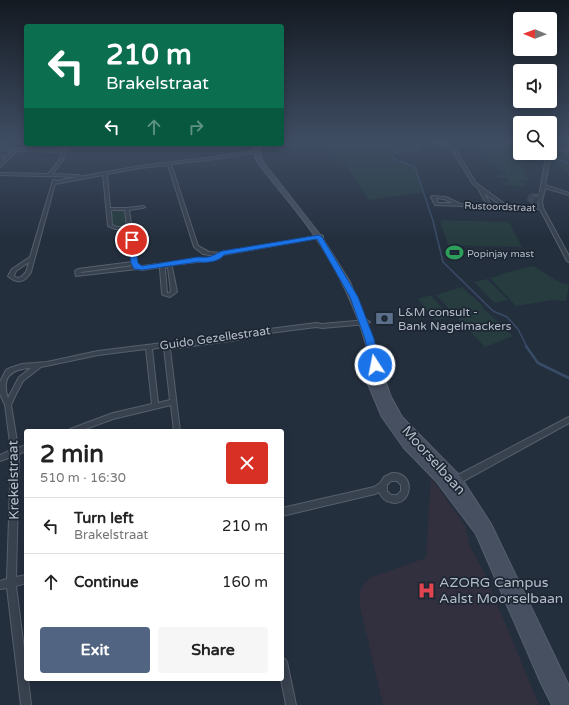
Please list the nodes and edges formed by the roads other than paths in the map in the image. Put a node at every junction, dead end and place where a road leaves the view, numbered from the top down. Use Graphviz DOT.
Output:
graph roads {
  1 [pos="105,173"];
  2 [pos="173,173"];
  3 [pos="268,173"];
  4 [pos="469,173"];
  5 [pos="545,173"];
  6 [pos="0,174"];
  7 [pos="49,175"];
  8 [pos="56,176"];
  9 [pos="87,177"];
  10 [pos="53,183"];
  11 [pos="543,186"];
  12 [pos="480,189"];
  13 [pos="569,194"];
  14 [pos="459,205"];
  15 [pos="489,205"];
  16 [pos="504,206"];
  17 [pos="143,207"];
  18 [pos="541,208"];
  19 [pos="109,209"];
  20 [pos="127,209"];
  21 [pos="130,228"];
  22 [pos="320,237"];
  23 [pos="196,247"];
  24 [pos="222,254"];
  25 [pos="32,258"];
  26 [pos="198,260"];
  27 [pos="569,261"];
  28 [pos="136,265"];
  29 [pos="166,265"];
  30 [pos="365,322"];
  31 [pos="150,347"];
  32 [pos="167,347"];
  33 [pos="39,365"];
  34 [pos="173,402"];
  35 [pos="8,405"];
  36 [pos="155,406"];
  37 [pos="569,420"];
  38 [pos="77,429"];
  39 [pos="177,429"];
  40 [pos="24,449"];
  41 [pos="15,452"];
  42 [pos="0,458"];
  43 [pos="451,483"];
  44 [pos="380,489"];
  45 [pos="284,512"];
  46 [pos="24,580"];
  47 [pos="11,583"];
  48 [pos="0,585"];
  49 [pos="284,672"];
  50 [pos="569,703"];
  51 [pos="26,705"];
  52 [pos="291,705"];
  53 [pos="560,705"];
  1 -- 9 [label="street"];
  1 -- 19 [label="street"];
  2 -- 23 [label="street"];
  3 -- 22 [label="main road, Moorselbaan"];
  4 -- 12 [label="street"];
  5 -- 11 [label="street"];
  6 -- 7 [label="street"];
  7 -- 8 [label="street"];
  8 -- 9 [label="street"];
  8 -- 10 [label="street"];
  9 -- 10 [label="street"];
  10 -- 25 [label="street"];
  11 -- 13 [label="street"];
  11 -- 18 [label="street"];
  12 -- 15 [label="street"];
  12 -- 16 [label="street"];
  14 -- 14 [label="street, Rustoordstraat"];
  14 -- 15 [label="street, Rustoordstraat"];
  15 -- 16 [label="street, Rustoordstraat"];
  16 -- 18 [label="street, Rustoordstraat"];
  17 -- 20 [label="street"];
  18 -- 27 [label="street"];
  19 -- 20 [label="street"];
  19 -- 21 [label="street"];
  20 -- 21 [label="street"];
  21 -- 28 [label="street"];
  22 -- 24 [label="street"];
  22 -- 30 [label="main road, Moorselbaan"];
  23 -- 24 [label="street"];
  23 -- 26 [label="street"];
  24 -- 26 [label="street"];
  25 -- 25 [label="street"];
  26 -- 29 [label="street"];
  28 -- 28 [label="street"];
  28 -- 29 [label="street"];
  29 -- 29 [label="street"];
  30 -- 32 [label="street, Guido Gezellestraat"];
  30 -- 43 [label="main road, Moorselbaan"];
  31 -- 32 [label="street, Guido Gezellestraat"];
  31 -- 33 [label="street, Guido Gezellestraat"];
  31 -- 36 [label="street"];
  32 -- 34 [label="street"];
  33 -- 35 [label="street"];
  33 -- 35 [label="street, Guido Gezellestraat"];
  34 -- 36 [label="street"];
  34 -- 39 [label="street"];
  35 -- 41 [label="street, Krekelstraat"];
  36 -- 38 [label="street"];
  37 -- 43 [label="street"];
  40 -- 41 [label="street"];
  41 -- 42 [label="street"];
  41 -- 47 [label="street, Krekelstraat"];
  43 -- 50 [label="main road, Moorselbaan"];
  43 -- 53 [label="main road, Moorselbaan"];
  44 -- 45 [label="street"];
  46 -- 47 [label="street"];
  47 -- 48 [label="street"];
  47 -- 51 [label="street, Krekelstraat"];
  49 -- 52 [label="street"];
}
